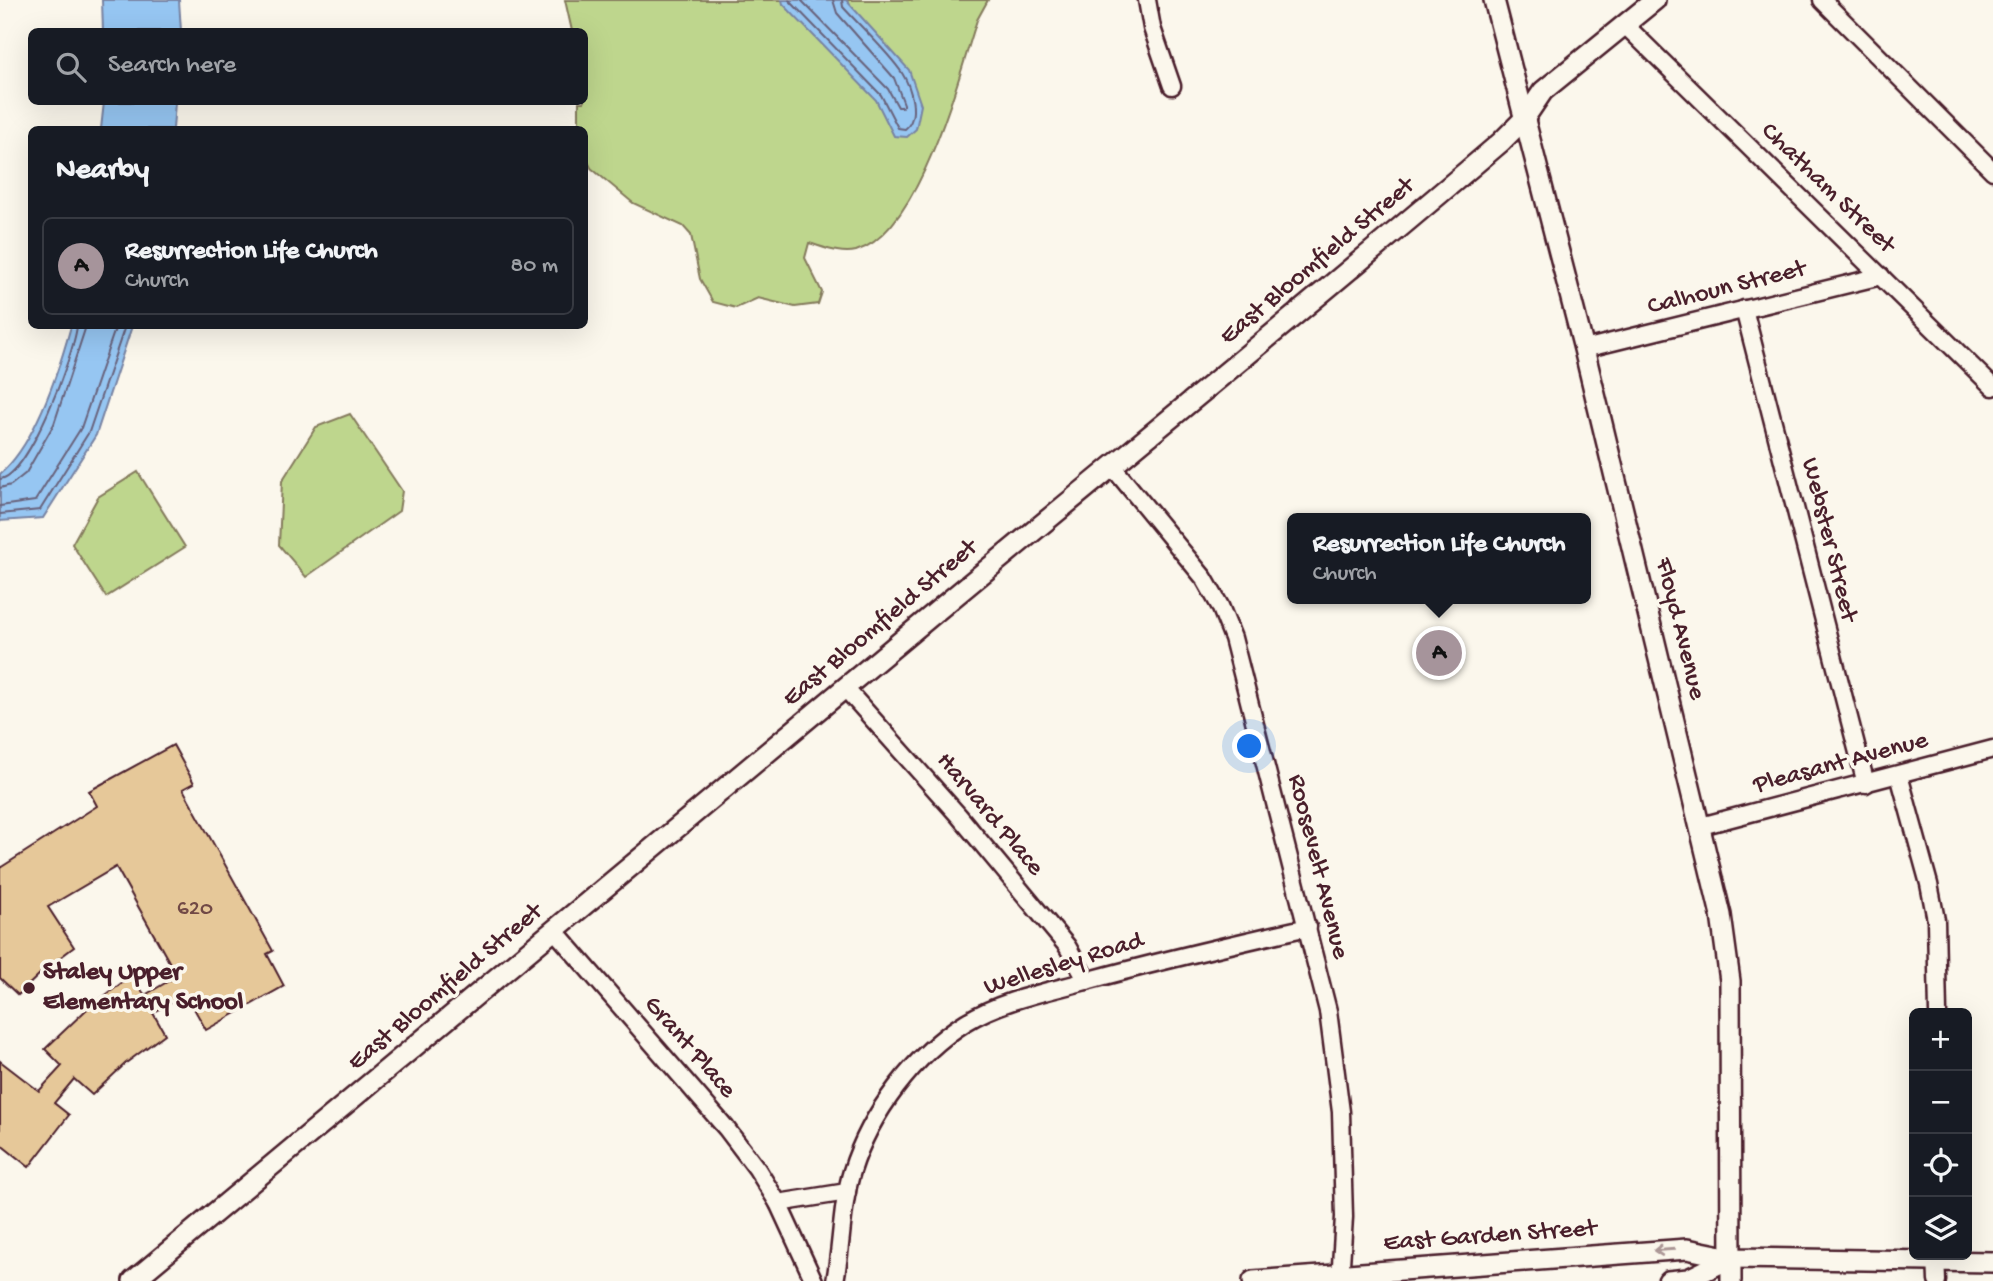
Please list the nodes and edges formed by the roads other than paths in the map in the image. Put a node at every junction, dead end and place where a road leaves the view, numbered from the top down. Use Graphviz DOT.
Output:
graph roads {
  1 [pos="1147,0"];
  2 [pos="1494,0"];
  3 [pos="1655,0"];
  4 [pos="1822,0"];
  5 [pos="1625,25"];
  6 [pos="1172,86"];
  7 [pos="1524,119"];
  8 [pos="1993,171"];
  9 [pos="1881,276"];
  10 [pos="1744,309"];
  11 [pos="1584,349"];
  12 [pos="1993,387"];
  13 [pos="1112,466"];
  14 [pos="845,688"];
  15 [pos="1993,749"];
  16 [pos="1899,775"];
  17 [pos="1866,784"];
  18 [pos="1701,826"];
  19 [pos="1307,926"];
  20 [pos="555,931"];
  21 [pos="1087,981"];
  22 [pos="1938,1008"];
  23 [pos="847,1192"];
  24 [pos="778,1203"];
  25 [pos="1731,1258"];
  26 [pos="1993,1262"];
  27 [pos="1937,1266"];
  28 [pos="1341,1277"];
  29 [pos="133,1281"];
  30 [pos="814,1281"];
  31 [pos="835,1281"];
  32 [pos="1253,1281"];
  33 [pos="1668,1281"];
  34 [pos="1731,1281"];
  1 -- 6 [label="street"];
  2 -- 7 [label="street, Floyd Avenue"];
  3 -- 5 [label="street, East Bloomfield Street"];
  4 -- 8 [label="street"];
  5 -- 7 [label="street, East Bloomfield Street"];
  5 -- 9 [label="street, Chatham Street"];
  7 -- 11 [label="street, Floyd Avenue"];
  7 -- 13 [label="street, East Bloomfield Street"];
  9 -- 10 [label="street, Calhoun Street"];
  9 -- 12 [label="street, Chatham Street"];
  10 -- 11 [label="street, Calhoun Street"];
  10 -- 17 [label="street, Webster Street"];
  11 -- 18 [label="street, Floyd Avenue"];
  13 -- 14 [label="street, East Bloomfield Street"];
  13 -- 19 [label="street, Roosevelt Avenue"];
  14 -- 20 [label="street, East Bloomfield Street"];
  14 -- 21 [label="street, Harvard Place"];
  15 -- 16 [label="street, Pleasant Avenue"];
  16 -- 17 [label="street, Pleasant Avenue"];
  16 -- 22 [label="street"];
  17 -- 18 [label="street, Pleasant Avenue"];
  18 -- 25 [label="street, Floyd Avenue"];
  19 -- 21 [label="street, Wellesley Road"];
  19 -- 28 [label="street, Roosevelt Avenue"];
  20 -- 24 [label="street, Grant Place"];
  20 -- 29 [label="street, East Bloomfield Street"];
  21 -- 23 [label="street, Wellesley Road"];
  23 -- 24 [label="street"];
  23 -- 31 [label="street, Wellesley Road"];
  24 -- 30 [label="street, Grant Place"];
  25 -- 27 [label="street, East Garden Street"];
  25 -- 28 [label="street, East Garden Street, one-way"];
  25 -- 33 [label="street, East Garden Street"];
  25 -- 34 [label="street, Floyd Avenue"];
  26 -- 27 [label="street, East Garden Street"];
  28 -- 32 [label="street, East Garden Street"];
}
